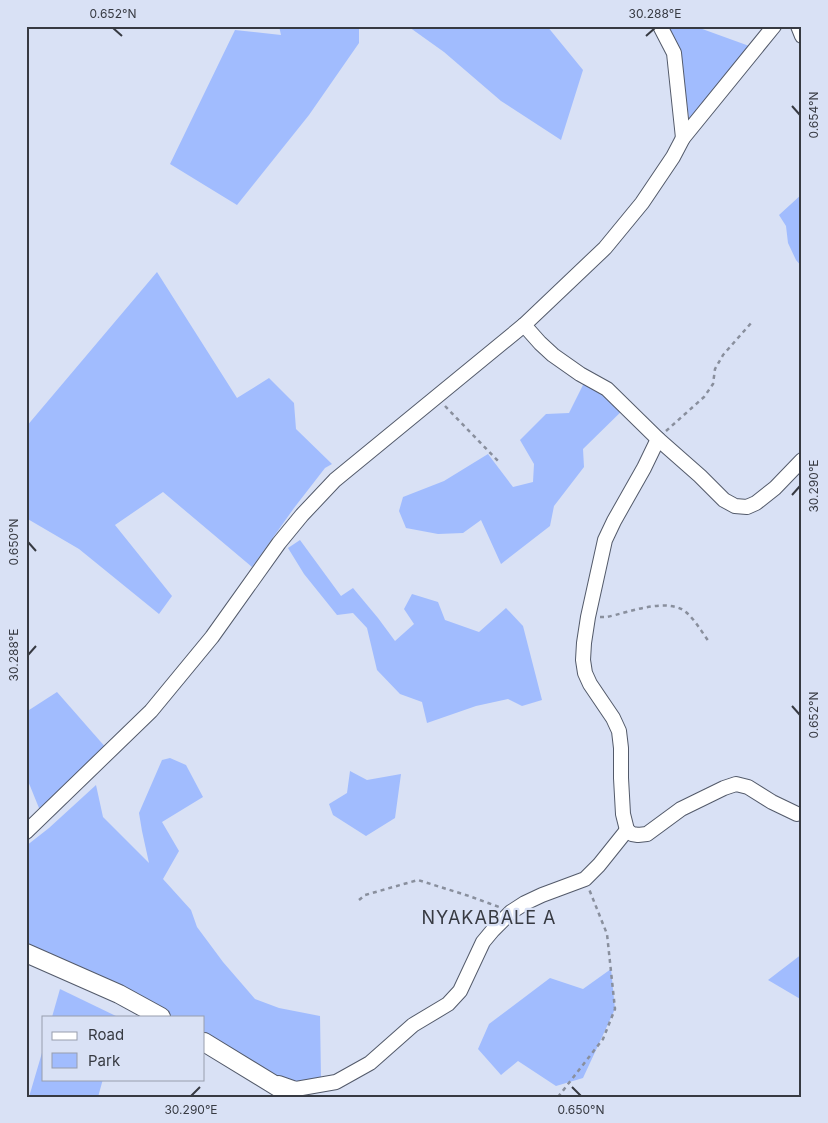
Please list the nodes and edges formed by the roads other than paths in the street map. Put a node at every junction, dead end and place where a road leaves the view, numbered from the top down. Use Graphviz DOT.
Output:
graph roads {
  1 [pos="660,26"];
  2 [pos="774,26"];
  3 [pos="798,26"];
  4 [pos="802,36"];
  5 [pos="683,138"];
  6 [pos="524,326"];
  7 [pos="658,439"];
  8 [pos="802,460"];
  9 [pos="797,814"];
  10 [pos="627,830"];
  11 [pos="26,832"];
  12 [pos="26,953"];
  13 [pos="159,1016"];
  14 [pos="205,1043"];
  15 [pos="265,1079"];
  16 [pos="294,1097"];
  1 -- 5 [label="street"];
  2 -- 5 [label="street"];
  3 -- 4 [label="street"];
  5 -- 6 [label="street"];
  6 -- 7 [label="street"];
  6 -- 11 [label="street"];
  7 -- 8 [label="street"];
  7 -- 10 [label="street"];
  9 -- 10 [label="street"];
  10 -- 15 [label="street"];
  12 -- 13 [label="street"];
  14 -- 15 [label="street"];
  15 -- 16 [label="street"];
}
